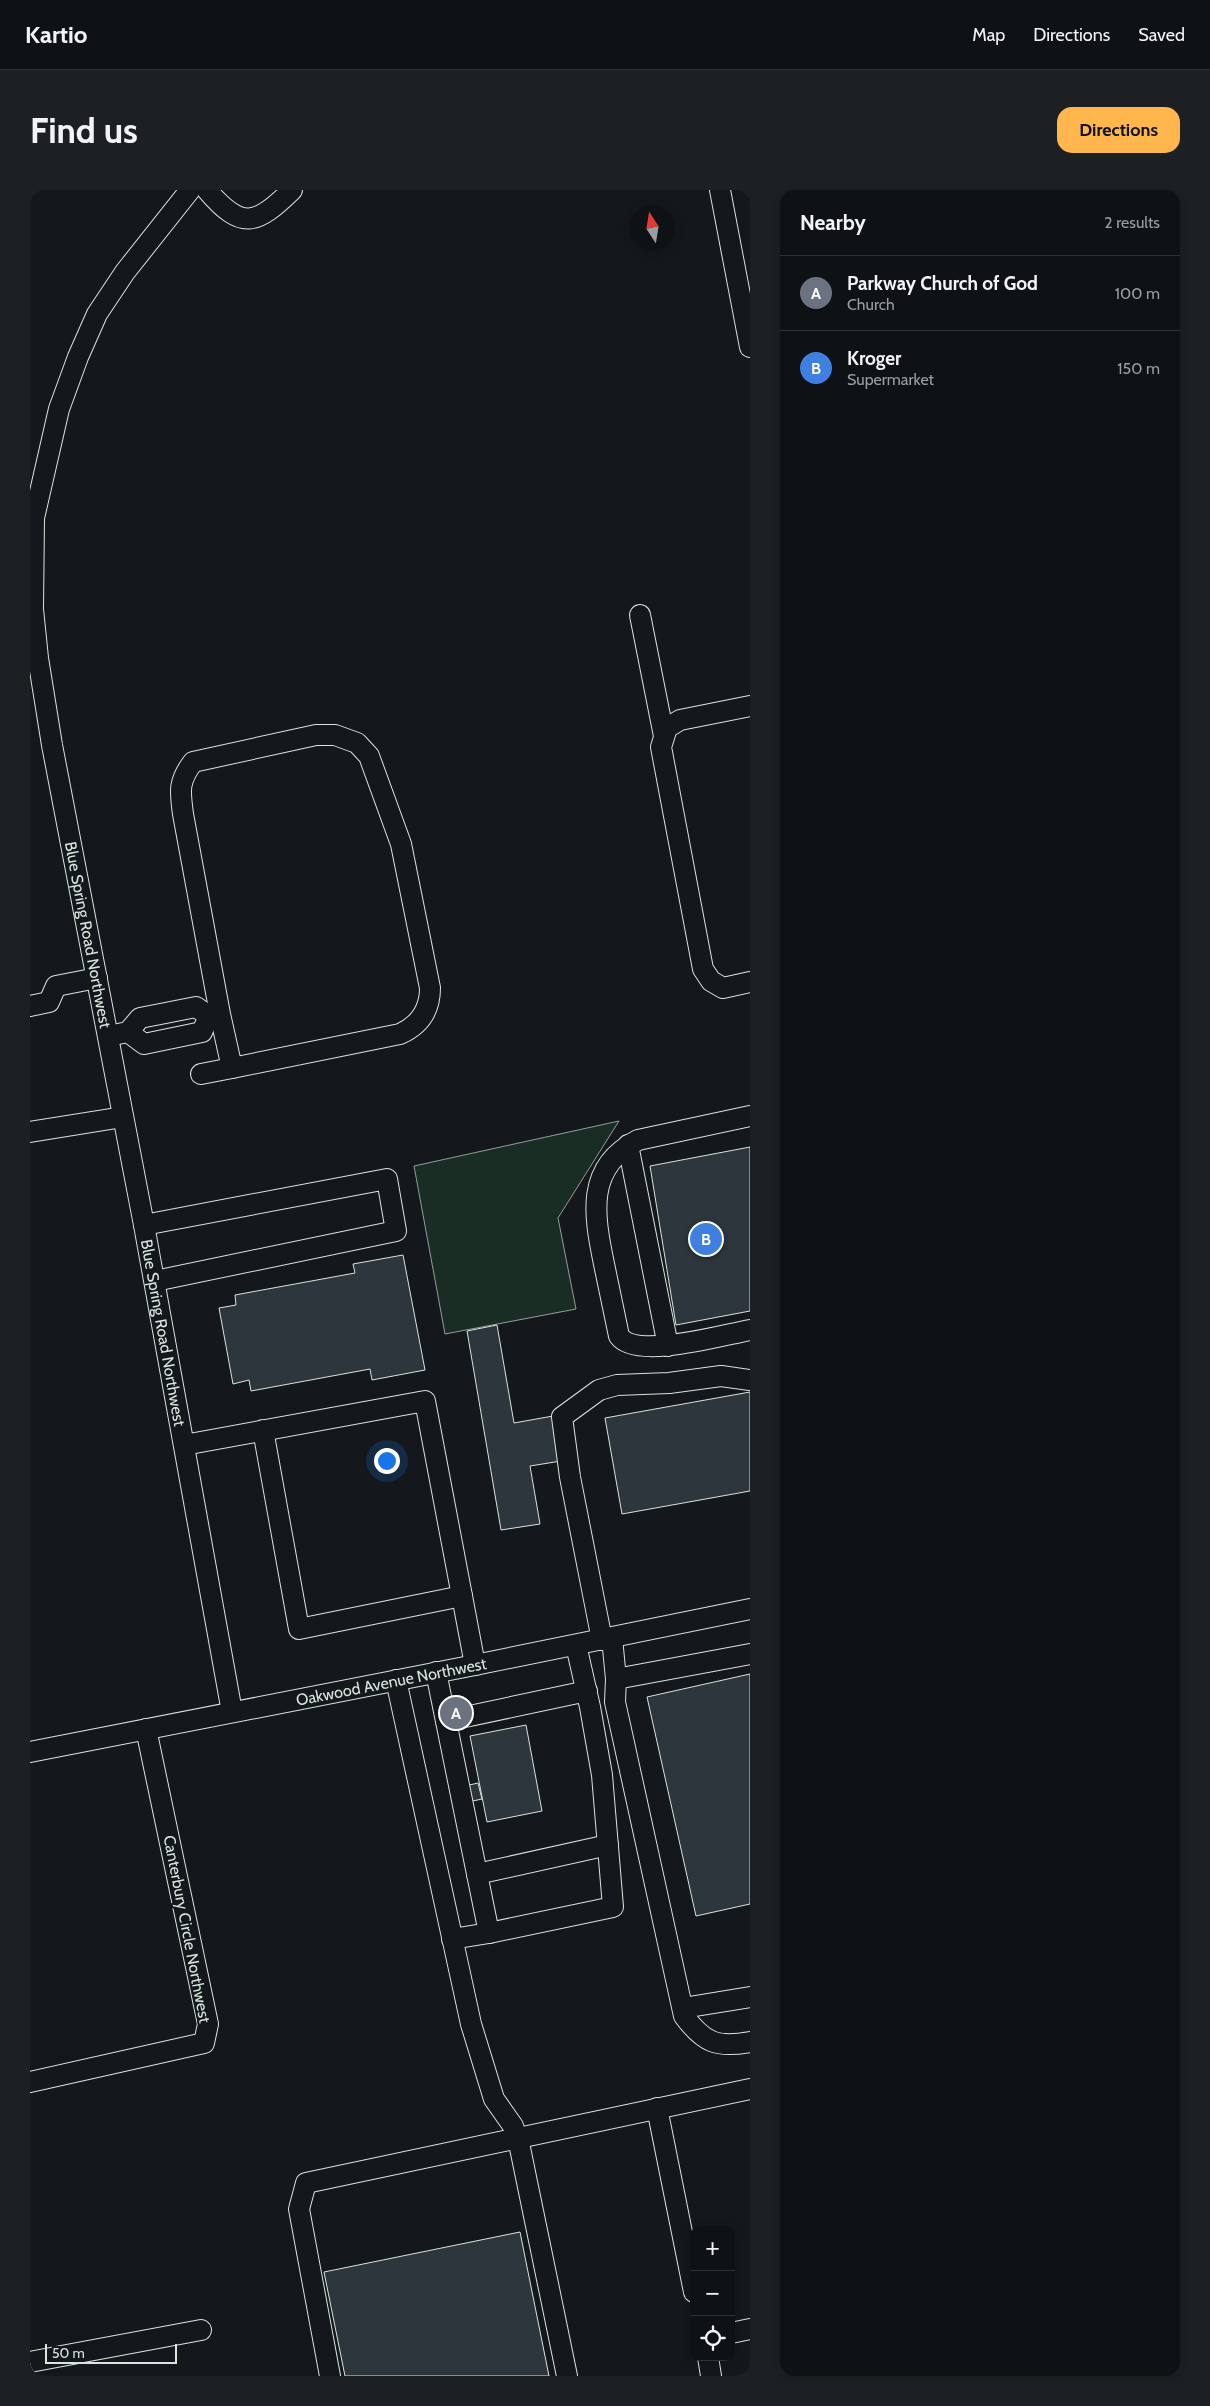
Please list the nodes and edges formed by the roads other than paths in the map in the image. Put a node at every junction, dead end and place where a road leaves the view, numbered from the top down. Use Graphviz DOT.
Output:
graph roads {
  1 [pos="190,190"];
  2 [pos="207,190"];
  3 [pos="292,190"];
  4 [pos="720,190"];
  5 [pos="749,335"];
  6 [pos="640,615"];
  7 [pos="34,659"];
  8 [pos="750,706"];
  9 [pos="664,736"];
  10 [pos="97,978"];
  11 [pos="750,982"];
  12 [pos="30,1006"];
  13 [pos="215,1015"];
  14 [pos="108,1036"];
  15 [pos="232,1068"];
  16 [pos="200,1074"];
  17 [pos="750,1116"];
  18 [pos="123,1117"];
  19 [pos="30,1132"];
  20 [pos="628,1145"];
  21 [pos="144,1225"];
  22 [pos="154,1282"];
  23 [pos="750,1330"];
  24 [pos="668,1346"];
  25 [pos="750,1380"];
  26 [pos="263,1430"];
  27 [pos="184,1445"];
  28 [pos="462,1596"];
  29 [pos="750,1609"];
  30 [pos="607,1639"];
  31 [pos="576,1645"];
  32 [pos="750,1654"];
  33 [pos="475,1665"];
  34 [pos="436,1672"];
  35 [pos="616,1679"];
  36 [pos="396,1680"];
  37 [pos="586,1691"];
  38 [pos="232,1712"];
  39 [pos="446,1721"];
  40 [pos="146,1729"];
  41 [pos="30,1752"];
  42 [pos="608,1845"];
  43 [pos="478,1874"];
  44 [pos="490,1933"];
  45 [pos="452,1939"];
  46 [pos="750,1996"];
  47 [pos="683,2008"];
  48 [pos="750,2042"];
  49 [pos="30,2082"];
  50 [pos="750,2089"];
  51 [pos="657,2108"];
  52 [pos="517,2137"];
  53 [pos="690,2272"];
  54 [pos="750,2329"];
  55 [pos="201,2330"];
  56 [pos="735,2331"];
  57 [pos="709,2361"];
  58 [pos="30,2362"];
  59 [pos="33,2376"];
  60 [pos="330,2376"];
  61 [pos="567,2376"];
  62 [pos="711,2376"];
  1 -- 7 [label="street, Blue Spring Road Northwest"];
  2 -- 3 [label="street"];
  4 -- 5 [label="street"];
  6 -- 9 [label="street"];
  7 -- 10 [label="street, Blue Spring Road Northwest"];
  8 -- 9 [label="street"];
  9 -- 11 [label="street"];
  10 -- 12 [label="street"];
  10 -- 14 [label="street, Blue Spring Road Northwest"];
  13 -- 14 [label="street"];
  13 -- 15 [label="street"];
  13 -- 15 [label="street"];
  14 -- 18 [label="street, Blue Spring Road Northwest"];
  15 -- 16 [label="street"];
  17 -- 20 [label="street"];
  18 -- 19 [label="street"];
  18 -- 21 [label="street, Blue Spring Road Northwest"];
  20 -- 24 [label="street"];
  20 -- 24 [label="street"];
  21 -- 22 [label="street, Blue Spring Road Northwest"];
  21 -- 22 [label="street"];
  22 -- 27 [label="street, Blue Spring Road Northwest"];
  23 -- 24 [label="street"];
  25 -- 30 [label="street"];
  26 -- 27 [label="street"];
  26 -- 28 [label="street"];
  26 -- 28 [label="street"];
  27 -- 38 [label="street, Blue Spring Road Northwest"];
  28 -- 33 [label="street"];
  29 -- 30 [label="street, Oakwood Avenue Northwest"];
  30 -- 31 [label="street, Oakwood Avenue Northwest"];
  30 -- 35 [label="street"];
  31 -- 33 [label="street, Oakwood Avenue Northwest"];
  31 -- 37 [label="street"];
  32 -- 35 [label="street"];
  33 -- 34 [label="street, Oakwood Avenue Northwest"];
  34 -- 36 [label="street, Oakwood Avenue Northwest"];
  34 -- 39 [label="street"];
  35 -- 47 [label="street"];
  36 -- 38 [label="street, Oakwood Avenue Northwest"];
  36 -- 45 [label="street"];
  37 -- 39 [label="street"];
  37 -- 42 [label="street"];
  38 -- 40 [label="street, Oakwood Avenue Northwest"];
  39 -- 43 [label="street"];
  40 -- 41 [label="street, Oakwood Avenue Northwest"];
  40 -- 49 [label="street, Canterbury Circle Northwest"];
  42 -- 43 [label="street"];
  42 -- 44 [label="street"];
  43 -- 44 [label="street"];
  44 -- 45 [label="street"];
  45 -- 52 [label="street"];
  46 -- 47 [label="street"];
  47 -- 48 [label="street"];
  50 -- 51 [label="street"];
  51 -- 52 [label="street"];
  51 -- 53 [label="street"];
  52 -- 60 [label="street"];
  52 -- 61 [label="street"];
  54 -- 56 [label="street"];
  55 -- 58 [label="street"];
  57 -- 62 [label="street"];
  58 -- 59 [label="street"];
}
